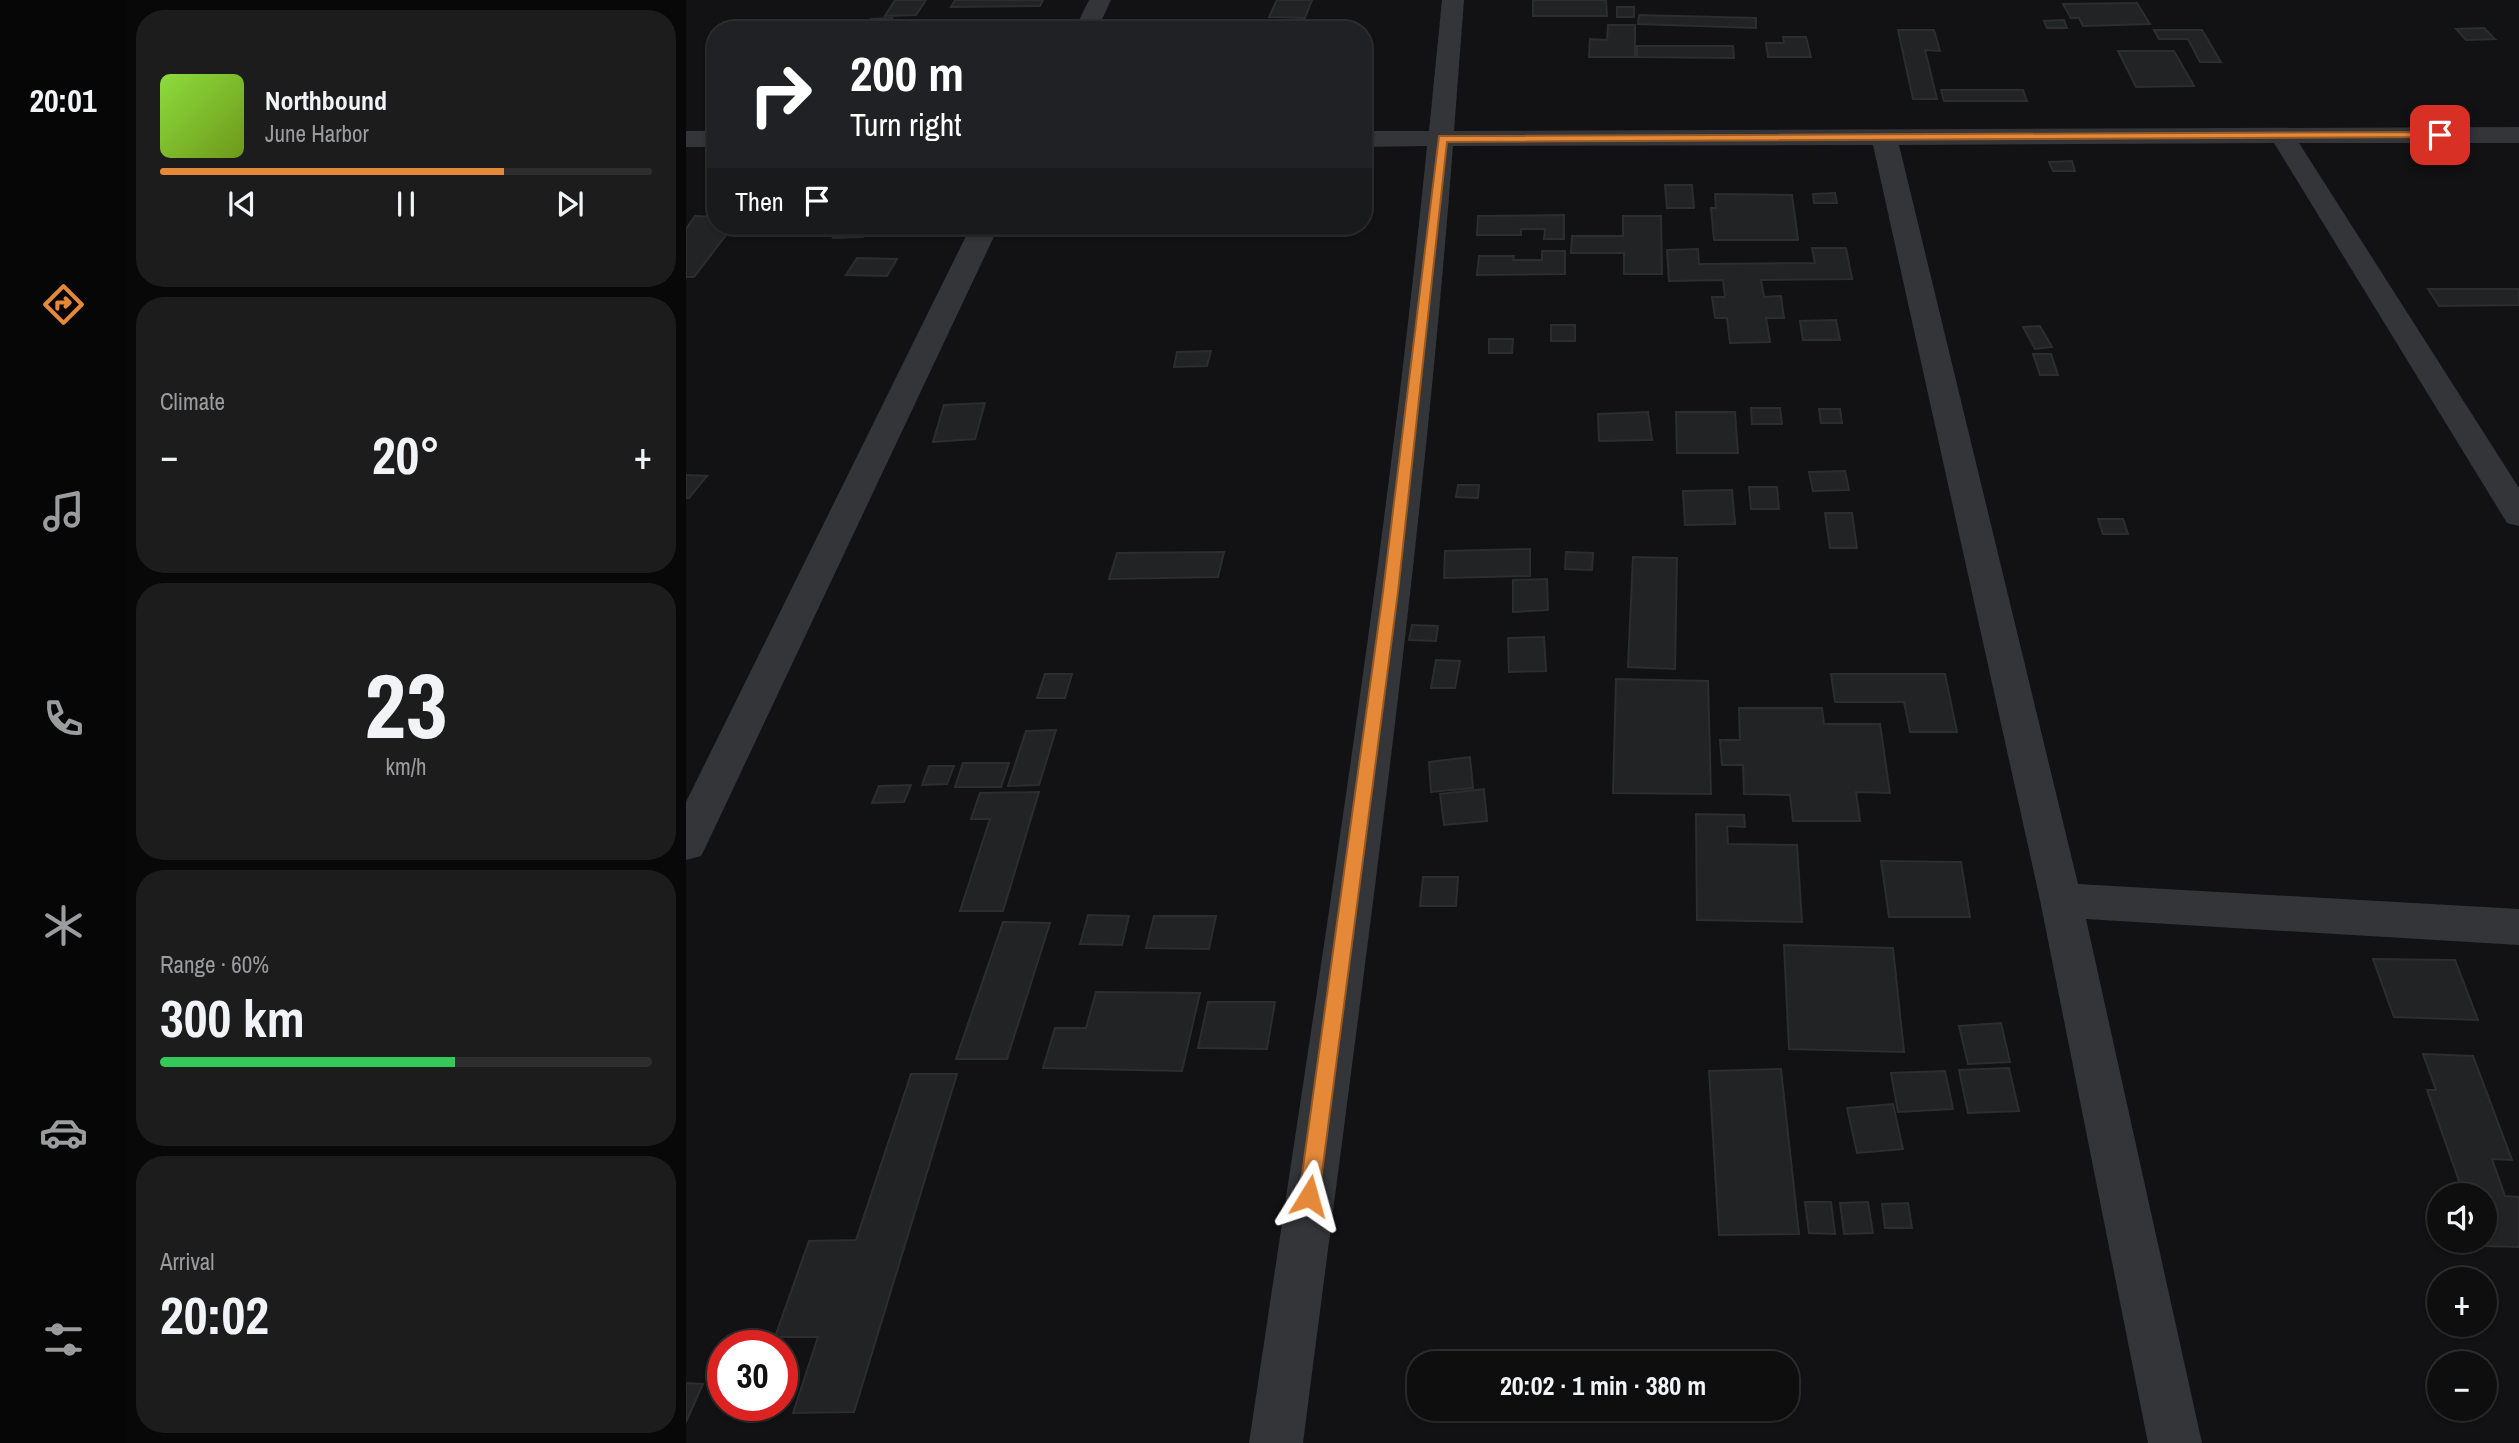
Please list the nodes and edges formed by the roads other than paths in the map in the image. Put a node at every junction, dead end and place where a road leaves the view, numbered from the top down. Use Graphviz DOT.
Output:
graph roads {
  1 [pos="1100,0"];
  2 [pos="1453,0"];
  3 [pos="1090,21"];
  4 [pos="2281,135"];
  5 [pos="2519,135"];
  6 [pos="1884,137"];
  7 [pos="1372,138"];
  8 [pos="1442,138"];
  9 [pos="686,139"];
  10 [pos="707,139"];
  11 [pos="981,235"];
  12 [pos="2519,514"];
  13 [pos="686,844"];
  14 [pos="2061,901"];
  15 [pos="2519,927"];
  16 [pos="1276,1443"];
  17 [pos="2175,1443"];
  1 -- 3 [label="street"];
  2 -- 8 [label="street"];
  4 -- 5 [label="street"];
  4 -- 6 [label="street"];
  4 -- 12 [label="street"];
  6 -- 8 [label="street"];
  6 -- 14 [label="street"];
  7 -- 8 [label="street"];
  8 -- 16 [label="street"];
  9 -- 10 [label="street"];
  11 -- 13 [label="street"];
  14 -- 15 [label="street"];
  14 -- 17 [label="street"];
}
